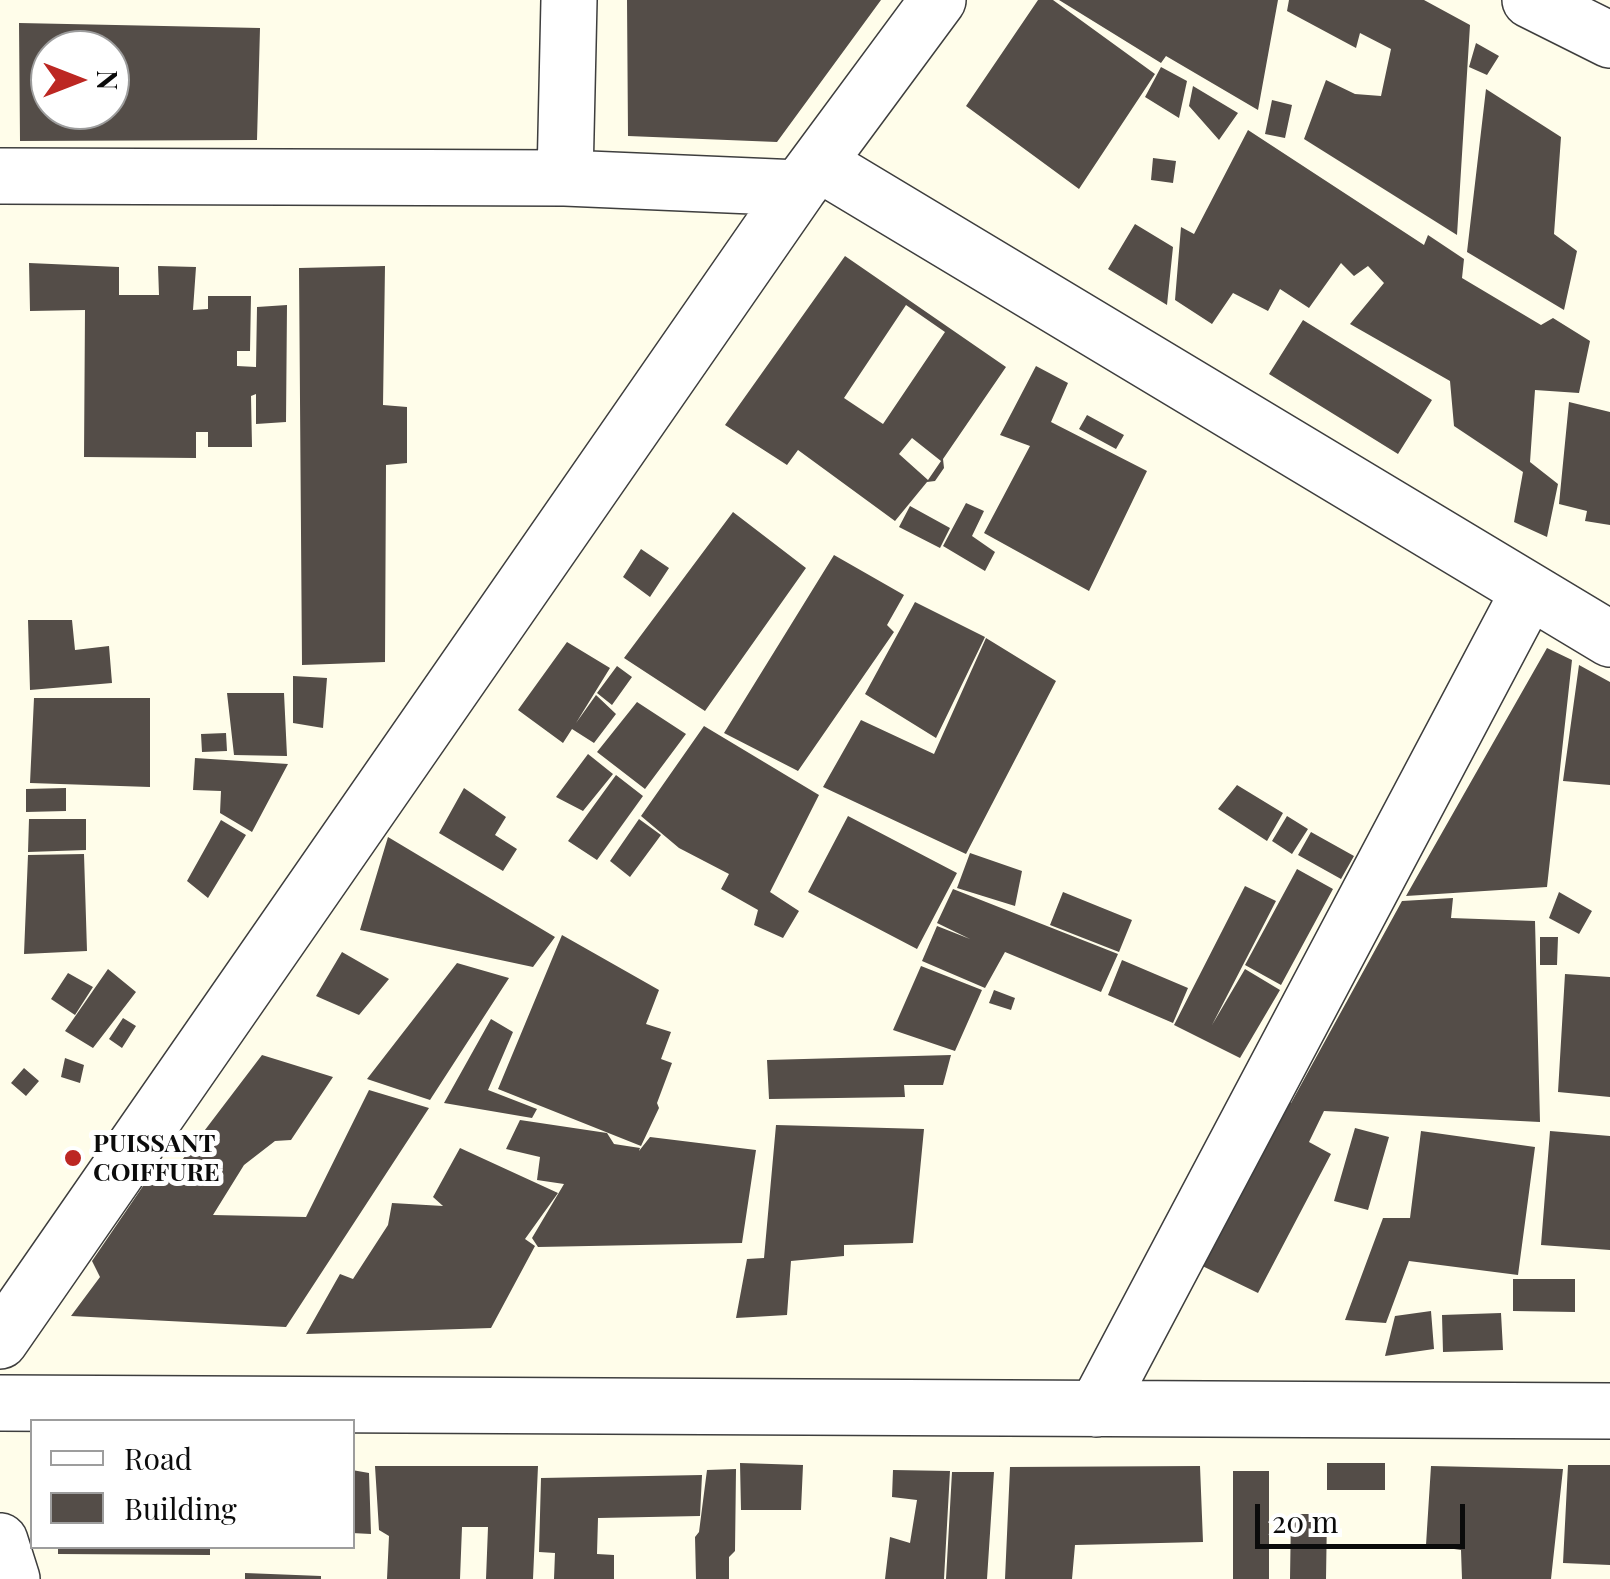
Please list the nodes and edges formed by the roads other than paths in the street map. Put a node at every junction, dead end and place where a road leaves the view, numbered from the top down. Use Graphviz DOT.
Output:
graph roads {
  1 [pos="569,0"];
  2 [pos="938,0"];
  3 [pos="1530,0"];
  4 [pos="1610,40"];
  5 [pos="0,176"];
  6 [pos="808,176"];
  7 [pos="564,178"];
  8 [pos="1529,590"];
  9 [pos="1610,639"];
  10 [pos="0,1341"];
  11 [pos="0,1403"];
  12 [pos="1096,1409"];
  13 [pos="1610,1411"];
  14 [pos="0,1541"];
  15 [pos="12,1579"];
  1 -- 7 [label="street"];
  2 -- 6 [label="street"];
  3 -- 4 [label="street"];
  5 -- 7 [label="street"];
  6 -- 7 [label="street"];
  6 -- 8 [label="street"];
  6 -- 10 [label="street"];
  8 -- 9 [label="street"];
  8 -- 12 [label="street"];
  11 -- 12 [label="street"];
  12 -- 13 [label="street"];
  14 -- 15 [label="street"];
}
